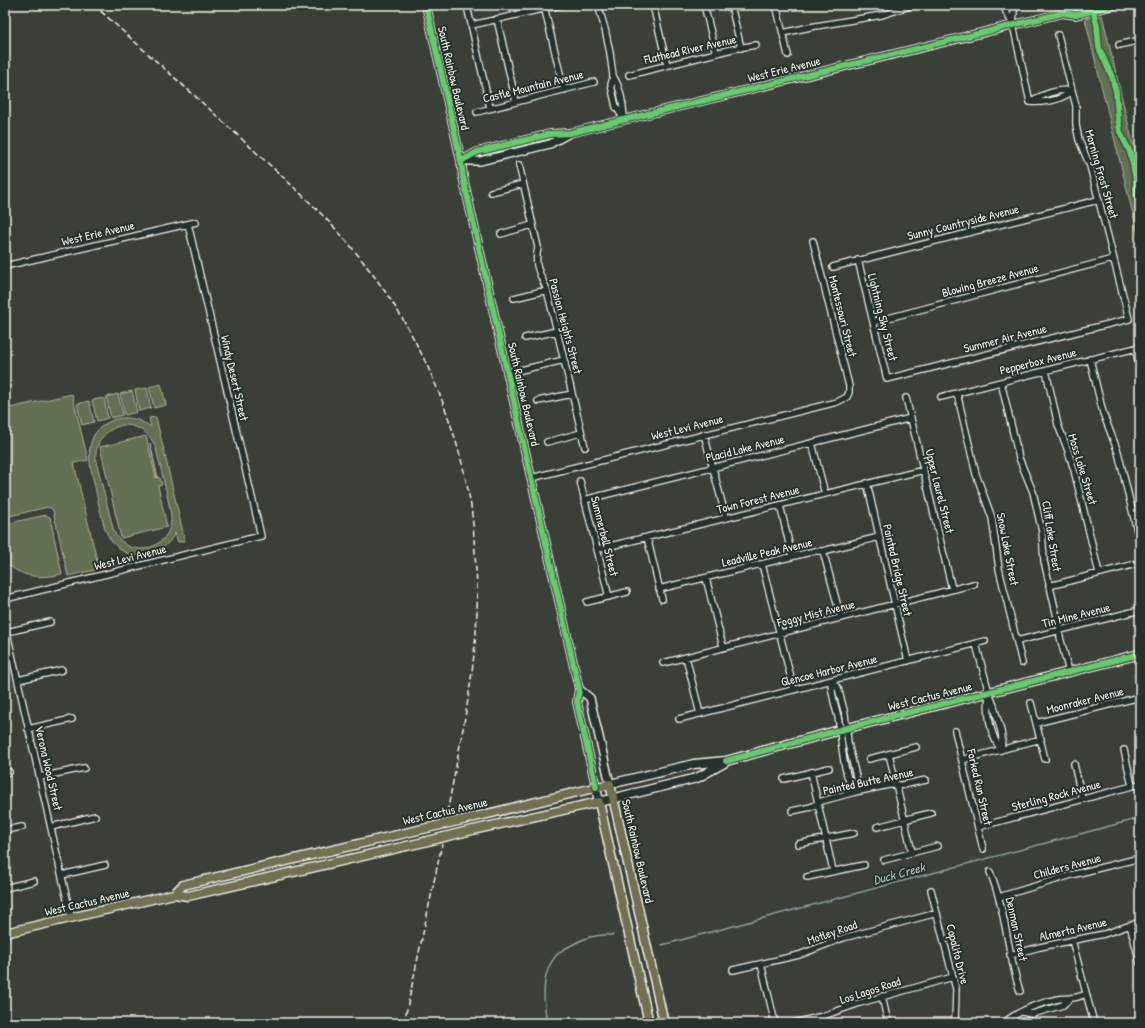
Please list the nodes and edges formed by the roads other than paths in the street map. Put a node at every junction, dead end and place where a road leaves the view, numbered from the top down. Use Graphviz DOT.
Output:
graph roads {
  1 [pos="426,5"];
  2 [pos="560,5"];
  3 [pos="598,5"];
  4 [pos="653,5"];
  5 [pos="704,5"];
  6 [pos="731,5"];
  7 [pos="776,5"];
  8 [pos="913,5"];
  9 [pos="1004,5"];
  10 [pos="1013,5"];
  11 [pos="1074,5"];
  12 [pos="1114,5"];
  13 [pos="467,6"];
  14 [pos="545,7"];
  15 [pos="1063,13"];
  16 [pos="497,19"];
  17 [pos="472,25"];
  18 [pos="1013,25"];
  19 [pos="783,33"];
  20 [pos="1058,35"];
  21 [pos="1140,40"];
  22 [pos="756,45"];
  23 [pos="1120,45"];
  24 [pos="741,48"];
  25 [pos="716,53"];
  26 [pos="788,56"];
  27 [pos="668,65"];
  28 [pos="629,75"];
  29 [pos="594,82"];
  30 [pos="564,90"];
  31 [pos="1072,91"];
  32 [pos="516,102"];
  33 [pos="490,108"];
  34 [pos="477,112"];
  35 [pos="624,119"];
  36 [pos="461,161"];
  37 [pos="519,165"];
  38 [pos="523,184"];
  39 [pos="491,192"];
  40 [pos="1098,200"];
  41 [pos="196,222"];
  42 [pos="188,224"];
  43 [pos="532,225"];
  44 [pos="501,234"];
  45 [pos="813,241"];
  46 [pos="1114,259"];
  47 [pos="858,260"];
  48 [pos="5,266"];
  49 [pos="834,266"];
  50 [pos="547,290"];
  51 [pos="514,298"];
  52 [pos="1129,319"];
  53 [pos="873,322"];
  54 [pos="557,331"];
  55 [pos="524,338"];
  56 [pos="1138,348"];
  57 [pos="1090,359"];
  58 [pos="564,360"];
  59 [pos="1140,368"];
  60 [pos="1046,370"];
  61 [pos="508,373"];
  62 [pos="887,379"];
  63 [pos="1001,382"];
  64 [pos="957,393"];
  65 [pos="572,394"];
  66 [pos="847,397"];
  67 [pos="941,397"];
  68 [pos="906,398"];
  69 [pos="538,401"];
  70 [pos="911,418"];
  71 [pos="581,433"];
  72 [pos="704,434"];
  73 [pos="547,442"];
  74 [pos="812,443"];
  75 [pos="584,447"];
  76 [pos="713,468"];
  77 [pos="924,470"];
  78 [pos="531,478"];
  79 [pos="580,481"];
  80 [pos="867,483"];
  81 [pos="825,494"];
  82 [pos="584,500"];
  83 [pos="780,505"];
  84 [pos="726,518"];
  85 [pos="261,536"];
  86 [pos="647,537"];
  87 [pos="879,537"];
  88 [pos="1140,543"];
  89 [pos="598,549"];
  90 [pos="823,551"];
  91 [pos="792,556"];
  92 [pos="1140,563"];
  93 [pos="762,564"];
  94 [pos="1100,573"];
  95 [pos="706,578"];
  96 [pos="974,584"];
  97 [pos="1049,586"];
  98 [pos="660,589"];
  99 [pos="952,589"];
  100 [pos="627,592"];
  101 [pos="609,597"];
  102 [pos="5,598"];
  103 [pos="662,599"];
  104 [pos="587,602"];
  105 [pos="895,604"];
  106 [pos="1140,610"];
  107 [pos="841,618"];
  108 [pos="50,622"];
  109 [pos="5,624"];
  110 [pos="1060,630"];
  111 [pos="7,632"];
  112 [pos="780,633"];
  113 [pos="985,641"];
  114 [pos="1017,641"];
  115 [pos="976,644"];
  116 [pos="723,647"];
  117 [pos="1140,654"];
  118 [pos="686,657"];
  119 [pos="908,661"];
  120 [pos="663,663"];
  121 [pos="1022,663"];
  122 [pos="62,670"];
  123 [pos="1070,672"];
  124 [pos="1138,676"];
  125 [pos="18,680"];
  126 [pos="831,681"];
  127 [pos="579,689"];
  128 [pos="1140,689"];
  129 [pos="794,690"];
  130 [pos="989,693"];
  131 [pos="1140,697"];
  132 [pos="1031,703"];
  133 [pos="700,714"];
  134 [pos="72,719"];
  135 [pos="679,719"];
  136 [pos="1036,724"];
  137 [pos="28,729"];
  138 [pos="843,730"];
  139 [pos="955,731"];
  140 [pos="1041,739"];
  141 [pos="916,747"];
  142 [pos="1001,750"];
  143 [pos="1124,750"];
  144 [pos="889,754"];
  145 [pos="868,759"];
  146 [pos="1045,759"];
  147 [pos="962,760"];
  148 [pos="726,761"];
  149 [pos="1074,764"];
  150 [pos="84,768"];
  151 [pos="829,768"];
  152 [pos="811,772"];
  153 [pos="40,777"];
  154 [pos="784,779"];
  155 [pos="926,780"];
  156 [pos="610,784"];
  157 [pos="1140,784"];
  158 [pos="897,785"];
  159 [pos="1132,786"];
  160 [pos="596,787"];
  161 [pos="855,792"];
  162 [pos="614,798"];
  163 [pos="1082,799"];
  164 [pos="599,802"];
  165 [pos="817,803"];
  166 [pos="792,811"];
  167 [pos="931,813"];
  168 [pos="94,816"];
  169 [pos="905,819"];
  170 [pos="50,826"];
  171 [pos="22,827"];
  172 [pos="877,827"];
  173 [pos="978,827"];
  174 [pos="5,830"];
  175 [pos="854,833"];
  176 [pos="825,838"];
  177 [pos="798,844"];
  178 [pos="938,846"];
  179 [pos="983,849"];
  180 [pos="912,852"];
  181 [pos="1140,858"];
  182 [pos="884,860"];
  183 [pos="106,865"];
  184 [pos="864,865"];
  185 [pos="833,871"];
  186 [pos="990,872"];
  187 [pos="62,875"];
  188 [pos="807,876"];
  189 [pos="34,881"];
  190 [pos="5,888"];
  191 [pos="931,890"];
  192 [pos="174,894"];
  193 [pos="999,897"];
  194 [pos="937,913"];
  195 [pos="71,917"];
  196 [pos="1140,922"];
  197 [pos="1130,925"];
  198 [pos="5,933"];
  199 [pos="1072,940"];
  200 [pos="1010,956"];
  201 [pos="1140,963"];
  202 [pos="761,964"];
  203 [pos="734,970"];
  204 [pos="953,978"];
  205 [pos="1020,991"];
  206 [pos="1086,994"];
  207 [pos="882,996"];
  208 [pos="649,1023"];
  209 [pos="664,1023"];
  210 [pos="775,1023"];
  211 [pos="794,1023"];
  212 [pos="888,1023"];
  213 [pos="955,1023"];
  214 [pos="1004,1023"];
  215 [pos="1094,1023"];
  1 -- 36 [label="street, South Rainbow Boulevard"];
  2 -- 14 [label="street"];
  3 -- 35 [label="street"];
  4 -- 27 [label="street"];
  5 -- 25 [label="street"];
  6 -- 24 [label="street"];
  7 -- 19 [label="street"];
  8 -- 19 [label="street"];
  9 -- 18 [label="street"];
  10 -- 18 [label="street"];
  11 -- 15 [label="street, West Erie Avenue"];
  12 -- 15 [label="street, West Erie Avenue"];
  13 -- 17 [label="street"];
  14 -- 16 [label="street"];
  14 -- 30 [label="street"];
  15 -- 18 [label="street, West Erie Avenue"];
  16 -- 17 [label="street"];
  16 -- 32 [label="street"];
  17 -- 33 [label="street"];
  18 -- 31 [label="street"];
  18 -- 35 [label="street, West Erie Avenue"];
  19 -- 26 [label="street"];
  20 -- 31 [label="street, Morning Frost Street"];
  21 -- 23 [label="street"];
  22 -- 24 [label="street, Flathead River Avenue"];
  24 -- 25 [label="street, Flathead River Avenue"];
  25 -- 27 [label="street, Flathead River Avenue"];
  27 -- 28 [label="street, Flathead River Avenue"];
  29 -- 30 [label="street, Castle Mountain Avenue"];
  30 -- 32 [label="street, Castle Mountain Avenue"];
  31 -- 40 [label="street, Morning Frost Street"];
  32 -- 33 [label="street, Castle Mountain Avenue"];
  33 -- 34 [label="street, Castle Mountain Avenue"];
  35 -- 36 [label="street, West Erie Avenue"];
  36 -- 61 [label="street, South Rainbow Boulevard"];
  37 -- 38 [label="street, Passion Heights Street"];
  38 -- 39 [label="street"];
  38 -- 43 [label="street, Passion Heights Street"];
  40 -- 46 [label="street, Morning Frost Street"];
  40 -- 47 [label="street, Sunny Countryside Avenue"];
  41 -- 42 [label="street, West Erie Avenue"];
  42 -- 48 [label="street, West Erie Avenue"];
  42 -- 85 [label="street, Windy Desert Street"];
  43 -- 44 [label="street"];
  43 -- 50 [label="street, Passion Heights Street"];
  45 -- 66 [label="street, Montessouri Street"];
  46 -- 52 [label="street, Morning Frost Street"];
  46 -- 53 [label="street, Blowing Breeze Avenue"];
  47 -- 49 [label="street, Sunny Countryside Avenue"];
  47 -- 53 [label="street, Lightning Sky Street"];
  50 -- 51 [label="street"];
  50 -- 54 [label="street, Passion Heights Street"];
  52 -- 62 [label="street, Summer Air Avenue"];
  53 -- 62 [label="street, Lightning Sky Street"];
  54 -- 55 [label="street"];
  54 -- 58 [label="street, Passion Heights Street"];
  56 -- 57 [label="street, Pepperbox Avenue"];
  56 -- 59 [label="street"];
  57 -- 60 [label="street, Pepperbox Avenue"];
  57 -- 88 [label="street"];
  58 -- 61 [label="street"];
  58 -- 65 [label="street, Passion Heights Street"];
  60 -- 63 [label="street, Pepperbox Avenue"];
  60 -- 94 [label="street, Moss Lake Street"];
  61 -- 78 [label="street, South Rainbow Boulevard"];
  63 -- 64 [label="street, Pepperbox Avenue"];
  63 -- 97 [label="street, Cliff Lake Street"];
  64 -- 67 [label="street, Pepperbox Avenue"];
  64 -- 114 [label="street, Snow Lake Street"];
  65 -- 69 [label="street"];
  65 -- 71 [label="street, Passion Heights Street"];
  66 -- 72 [label="street, West Levi Avenue"];
  68 -- 70 [label="street, Upper Laurel Street"];
  70 -- 74 [label="street, Placid Lake Avenue"];
  70 -- 77 [label="street, Upper Laurel Street"];
  71 -- 73 [label="street"];
  71 -- 75 [label="street, Passion Heights Street"];
  72 -- 76 [label="street"];
  72 -- 78 [label="street, West Levi Avenue"];
  74 -- 76 [label="street, Placid Lake Avenue"];
  74 -- 81 [label="street"];
  76 -- 82 [label="street, Placid Lake Avenue"];
  76 -- 84 [label="street"];
  77 -- 80 [label="street, Town Forest Avenue"];
  77 -- 99 [label="street, Upper Laurel Street"];
  78 -- 127 [label="street, South Rainbow Boulevard"];
  79 -- 82 [label="street, Summerbell Street"];
  80 -- 81 [label="street, Town Forest Avenue"];
  80 -- 87 [label="street, Painted Bridge Street"];
  81 -- 83 [label="street, Town Forest Avenue"];
  82 -- 89 [label="street, Summerbell Street"];
  83 -- 84 [label="street, Town Forest Avenue"];
  83 -- 91 [label="street"];
  84 -- 86 [label="street, Town Forest Avenue"];
  85 -- 102 [label="street, West Levi Avenue"];
  86 -- 89 [label="street, Town Forest Avenue"];
  86 -- 98 [label="street"];
  87 -- 90 [label="street, Leadville Peak Avenue"];
  87 -- 105 [label="street, Painted Bridge Street"];
  89 -- 101 [label="street, Summerbell Street"];
  90 -- 91 [label="street, Leadville Peak Avenue"];
  90 -- 107 [label="street"];
  91 -- 93 [label="street, Leadville Peak Avenue"];
  92 -- 94 [label="street"];
  93 -- 95 [label="street, Leadville Peak Avenue"];
  93 -- 112 [label="street"];
  94 -- 97 [label="street"];
  95 -- 98 [label="street, Leadville Peak Avenue"];
  95 -- 116 [label="street"];
  96 -- 99 [label="street, Foggy Mist Avenue"];
  97 -- 110 [label="street, Cliff Lake Street"];
  98 -- 103 [label="street"];
  99 -- 105 [label="street, Foggy Mist Avenue"];
  100 -- 101 [label="street"];
  101 -- 104 [label="street"];
  105 -- 107 [label="street, Foggy Mist Avenue"];
  105 -- 119 [label="street, Painted Bridge Street"];
  106 -- 110 [label="street, Tin Mine Avenue"];
  107 -- 112 [label="street, Foggy Mist Avenue"];
  108 -- 111 [label="street"];
  109 -- 111 [label="street, Verona Wood Street"];
  110 -- 114 [label="street, Tin Mine Avenue"];
  110 -- 123 [label="street, Cliff Lake Street"];
  111 -- 125 [label="street, Verona Wood Street"];
  112 -- 116 [label="street, Foggy Mist Avenue"];
  112 -- 129 [label="street"];
  113 -- 115 [label="street, Glencoe Harbor Avenue"];
  114 -- 121 [label="street, Snow Lake Street"];
  115 -- 119 [label="street, Glencoe Harbor Avenue"];
  115 -- 130 [label="street"];
  116 -- 118 [label="street, Foggy Mist Avenue"];
  117 -- 123 [label="main road, West Cactus Avenue"];
  118 -- 120 [label="street, Foggy Mist Avenue"];
  118 -- 133 [label="street"];
  119 -- 126 [label="street, Glencoe Harbor Avenue"];
  122 -- 125 [label="street"];
  123 -- 130 [label="main road, West Cactus Avenue"];
  124 -- 128 [label="street"];
  125 -- 137 [label="street, Verona Wood Street"];
  126 -- 129 [label="street, Glencoe Harbor Avenue"];
  126 -- 138 [label="street"];
  127 -- 156 [label="street, South Rainbow Boulevard"];
  127 -- 160 [label="street, South Rainbow Boulevard"];
  129 -- 133 [label="street, Glencoe Harbor Avenue"];
  130 -- 138 [label="main road, West Cactus Avenue"];
  130 -- 142 [label="street"];
  131 -- 136 [label="street, Moonraker Avenue"];
  132 -- 136 [label="street"];
  133 -- 135 [label="street, Glencoe Harbor Avenue"];
  134 -- 137 [label="street"];
  136 -- 140 [label="street"];
  137 -- 153 [label="street, Verona Wood Street"];
  138 -- 148 [label="main road, West Cactus Avenue"];
  138 -- 161 [label="street"];
  139 -- 147 [label="street, Forked Run Street"];
  140 -- 142 [label="street"];
  140 -- 146 [label="street"];
  141 -- 144 [label="street"];
  142 -- 147 [label="street"];
  143 -- 159 [label="street"];
  144 -- 145 [label="street"];
  144 -- 158 [label="street"];
  147 -- 173 [label="street, Forked Run Street"];
  148 -- 156 [label="main road, West Cactus Avenue"];
  148 -- 162 [label="main road, West Cactus Avenue"];
  149 -- 163 [label="street"];
  150 -- 153 [label="street"];
  151 -- 152 [label="street"];
  152 -- 154 [label="street"];
  152 -- 165 [label="street"];
  153 -- 170 [label="street, Verona Wood Street"];
  155 -- 158 [label="street, Painted Butte Avenue"];
  156 -- 160 [label="main road, West Cactus Avenue"];
  156 -- 162 [label="main road, South Rainbow Boulevard"];
  157 -- 159 [label="street, Sterling Rock Avenue"];
  158 -- 161 [label="street, Painted Butte Avenue"];
  158 -- 169 [label="street"];
  159 -- 163 [label="street, Sterling Rock Avenue"];
  160 -- 164 [label="main road, South Rainbow Boulevard"];
  160 -- 192 [label="main road, West Cactus Avenue, bridge"];
  161 -- 165 [label="street, Painted Butte Avenue"];
  162 -- 164 [label="main road, West Cactus Avenue"];
  162 -- 209 [label="main road, South Rainbow Boulevard"];
  163 -- 173 [label="street, Sterling Rock Avenue"];
  164 -- 192 [label="main road, West Cactus Avenue, bridge"];
  164 -- 208 [label="main road, South Rainbow Boulevard"];
  165 -- 166 [label="street, Painted Butte Avenue"];
  165 -- 176 [label="street"];
  167 -- 169 [label="street"];
  168 -- 170 [label="street"];
  169 -- 172 [label="street"];
  169 -- 180 [label="street"];
  170 -- 187 [label="street, Verona Wood Street"];
  171 -- 174 [label="street"];
  173 -- 179 [label="street, Forked Run Street"];
  175 -- 176 [label="street"];
  176 -- 177 [label="street"];
  176 -- 185 [label="street"];
  178 -- 180 [label="street"];
  180 -- 182 [label="street"];
  181 -- 193 [label="street, Childers Avenue"];
  183 -- 187 [label="street"];
  184 -- 185 [label="street"];
  185 -- 188 [label="street"];
  186 -- 193 [label="street, Denman Street"];
  187 -- 195 [label="street, Verona Wood Street"];
  189 -- 190 [label="street"];
  191 -- 194 [label="street, Copalito Drive"];
  192 -- 195 [label="main road, West Cactus Avenue"];
  193 -- 200 [label="street, Denman Street"];
  194 -- 202 [label="street, Motley Road"];
  194 -- 204 [label="street, Copalito Drive"];
  195 -- 198 [label="main road, West Cactus Avenue"];
  196 -- 197 [label="street, Almerta Avenue"];
  197 -- 199 [label="street, Almerta Avenue"];
  197 -- 201 [label="street"];
  199 -- 200 [label="street, Almerta Avenue"];
  199 -- 206 [label="street"];
  200 -- 205 [label="street, Denman Street"];
  202 -- 203 [label="street, Motley Road"];
  202 -- 210 [label="street"];
  204 -- 207 [label="street, Los Lagos Road"];
  204 -- 213 [label="street, Copalito Drive"];
  206 -- 214 [label="street"];
  206 -- 215 [label="street"];
  207 -- 211 [label="street, Los Lagos Road"];
  207 -- 212 [label="street"];
}
